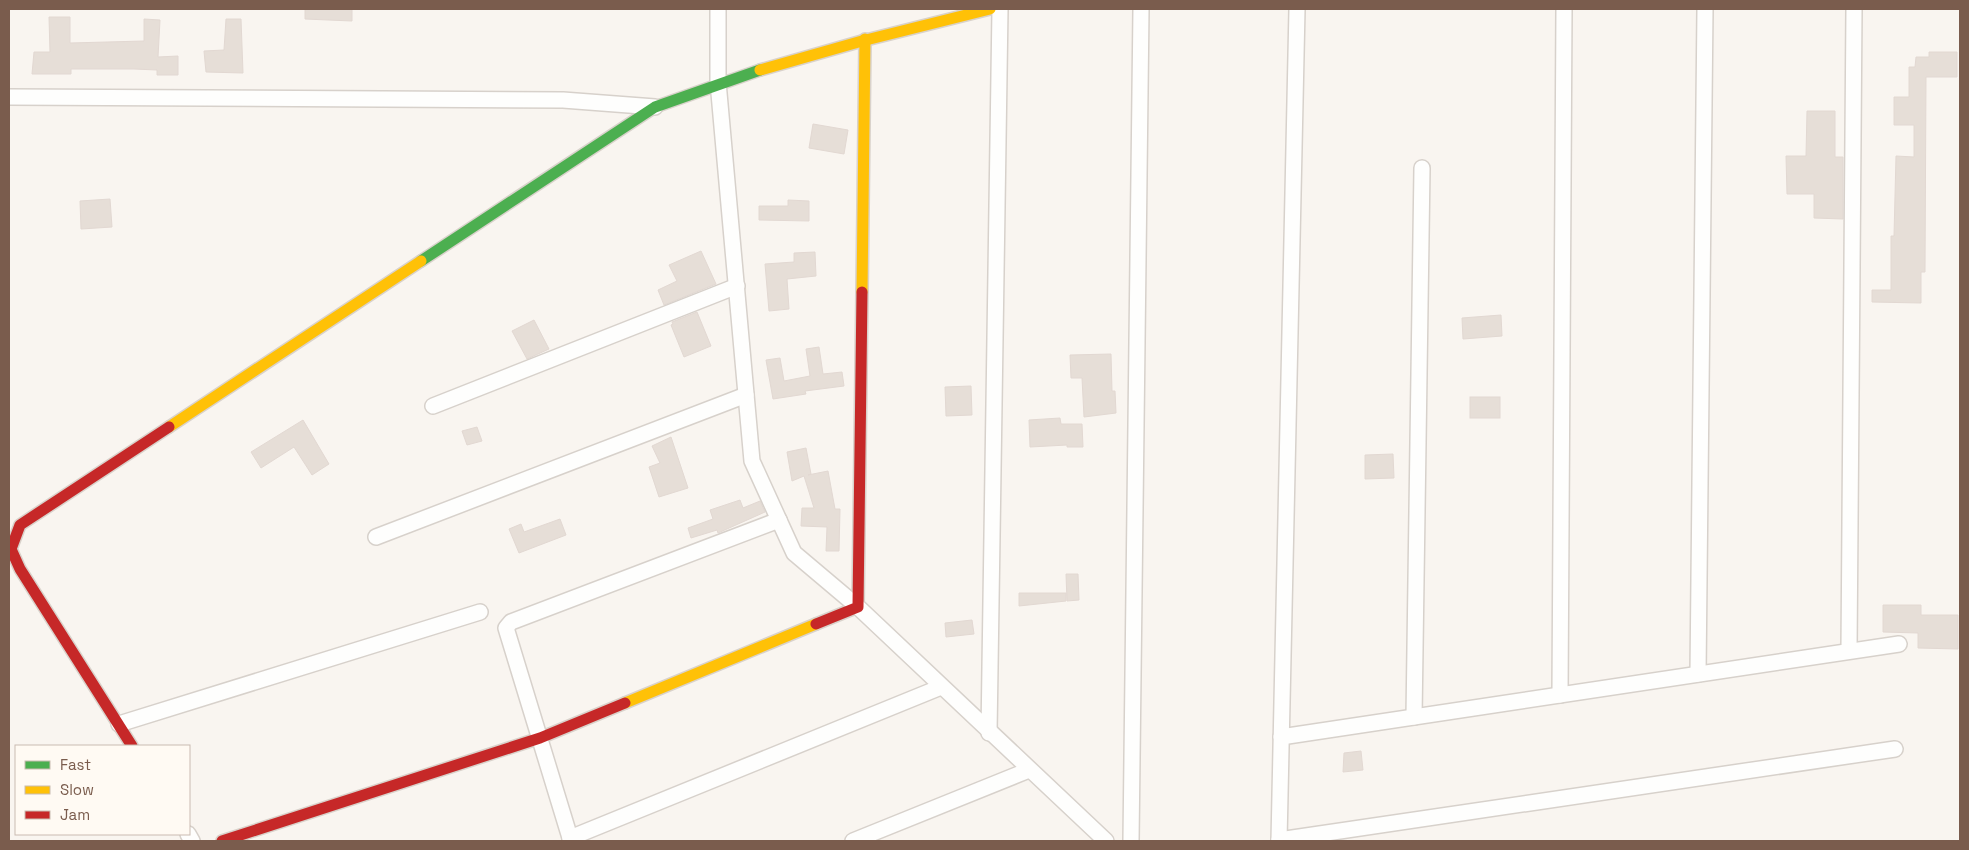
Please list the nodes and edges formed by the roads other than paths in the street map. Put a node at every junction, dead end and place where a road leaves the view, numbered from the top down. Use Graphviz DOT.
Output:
graph roads {
  1 [pos="718,9"];
  2 [pos="990,9"];
  3 [pos="1000,9"];
  4 [pos="1141,9"];
  5 [pos="1297,9"];
  6 [pos="1564,9"];
  7 [pos="1705,9"];
  8 [pos="1854,9"];
  9 [pos="865,39"];
  10 [pos="718,82"];
  11 [pos="9,97"];
  12 [pos="655,107"];
  13 [pos="1422,168"];
  14 [pos="737,286"];
  15 [pos="746,395"];
  16 [pos="432,406"];
  17 [pos="779,520"];
  18 [pos="376,538"];
  19 [pos="858,607"];
  20 [pos="480,612"];
  21 [pos="1899,644"];
  22 [pos="1849,651"];
  23 [pos="1698,674"];
  24 [pos="941,687"];
  25 [pos="1560,695"];
  26 [pos="1414,717"];
  27 [pos="118,724"];
  28 [pos="989,733"];
  29 [pos="1281,737"];
  30 [pos="540,738"];
  31 [pos="131,745"];
  32 [pos="1895,750"];
  33 [pos="1029,770"];
  34 [pos="570,840"];
  35 [pos="222,841"];
  36 [pos="853,841"];
  37 [pos="1106,841"];
  38 [pos="1131,841"];
  39 [pos="1279,841"];
  1 -- 10 [label="street"];
  2 -- 9 [label="street"];
  3 -- 28 [label="street"];
  4 -- 38 [label="street"];
  5 -- 29 [label="street"];
  6 -- 25 [label="street"];
  7 -- 23 [label="street"];
  8 -- 22 [label="street"];
  9 -- 10 [label="street"];
  9 -- 19 [label="street"];
  10 -- 12 [label="street"];
  10 -- 14 [label="street"];
  11 -- 12 [label="street"];
  12 -- 27 [label="street"];
  13 -- 26 [label="street"];
  14 -- 15 [label="street"];
  14 -- 16 [label="street"];
  15 -- 17 [label="street"];
  15 -- 18 [label="street"];
  17 -- 19 [label="street"];
  17 -- 30 [label="street"];
  19 -- 24 [label="street"];
  19 -- 30 [label="street"];
  20 -- 27 [label="street"];
  21 -- 22 [label="street"];
  22 -- 23 [label="street"];
  23 -- 25 [label="street"];
  24 -- 28 [label="street"];
  24 -- 34 [label="street"];
  25 -- 26 [label="street"];
  26 -- 29 [label="street"];
  27 -- 31 [label="street"];
  28 -- 33 [label="street"];
  29 -- 39 [label="street"];
  30 -- 34 [label="street"];
  30 -- 35 [label="street"];
  32 -- 39 [label="street"];
  33 -- 36 [label="street"];
  33 -- 37 [label="street"];
}
